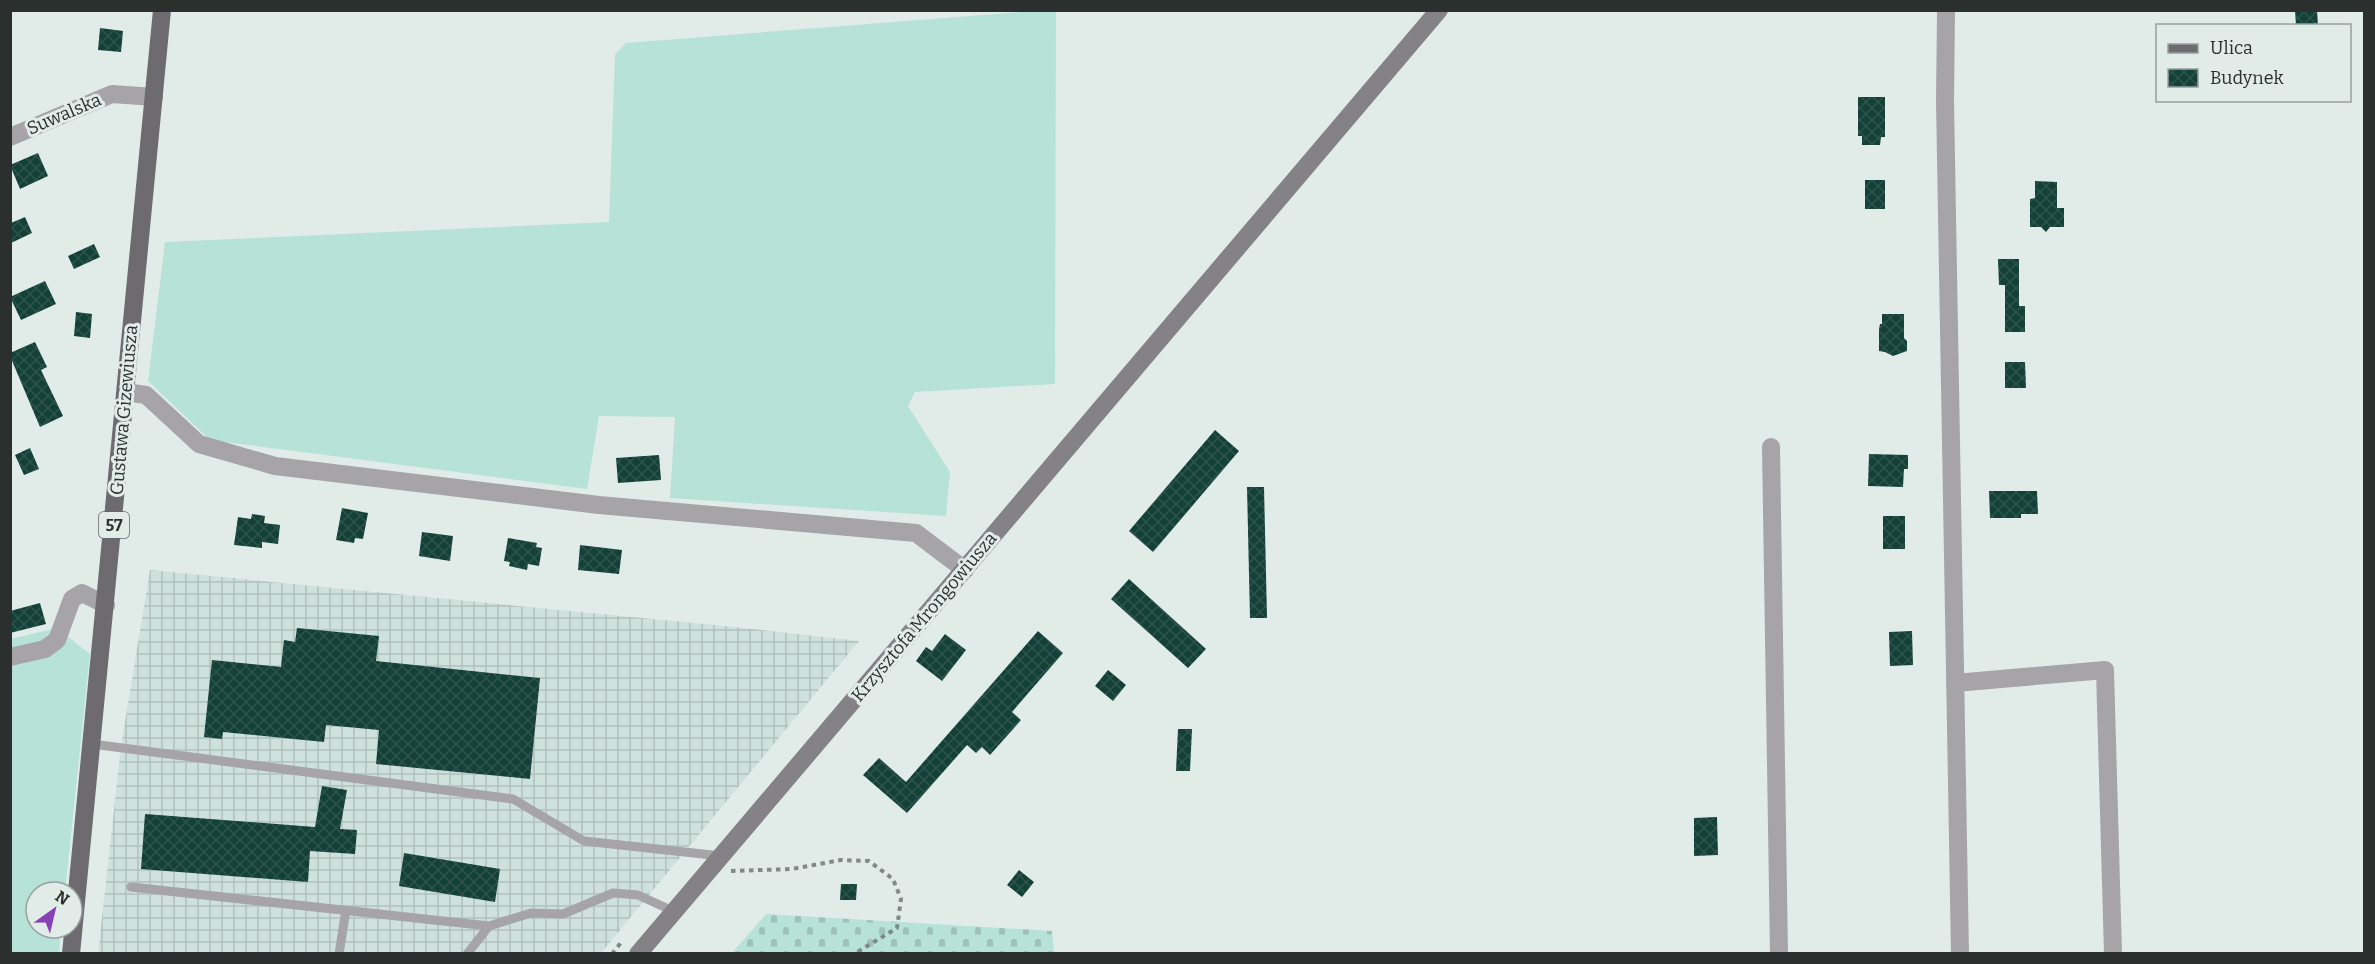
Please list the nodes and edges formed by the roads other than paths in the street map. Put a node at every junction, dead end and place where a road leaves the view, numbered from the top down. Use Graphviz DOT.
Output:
graph roads {
  1 [pos="162,10"];
  2 [pos="1439,10"];
  3 [pos="1946,10"];
  4 [pos="154,97"];
  5 [pos="10,137"];
  6 [pos="126,392"];
  7 [pos="1771,447"];
  8 [pos="964,570"];
  9 [pos="106,605"];
  10 [pos="10,657"];
  11 [pos="1955,683"];
  12 [pos="92,744"];
  13 [pos="716,861"];
  14 [pos="132,887"];
  15 [pos="346,910"];
  16 [pos="674,911"];
  17 [pos="489,926"];
  18 [pos="71,954"];
  19 [pos="339,954"];
  20 [pos="467,954"];
  21 [pos="638,954"];
  22 [pos="1779,954"];
  23 [pos="1960,954"];
  24 [pos="2113,954"];
  1 -- 4 [label="main road, Gustawa Gizewiusza / 57"];
  2 -- 8 [label="main road, Krzysztofa Mrongowiusza"];
  3 -- 11 [label="street"];
  4 -- 5 [label="street, Suwalska"];
  4 -- 6 [label="main road, Gustawa Gizewiusza / 57"];
  6 -- 8 [label="street"];
  6 -- 9 [label="main road, Gustawa Gizewiusza / 57"];
  7 -- 22 [label="street"];
  8 -- 13 [label="main road, Krzysztofa Mrongowiusza"];
  9 -- 10 [label="street"];
  9 -- 12 [label="main road, Gustawa Gizewiusza / 57"];
  11 -- 23 [label="street"];
  11 -- 24 [label="street"];
  12 -- 13 [label="lane"];
  12 -- 18 [label="main road, Gustawa Gizewiusza / 57"];
  13 -- 16 [label="main road, Krzysztofa Mrongowiusza"];
  14 -- 15 [label="lane"];
  15 -- 17 [label="lane"];
  15 -- 19 [label="lane"];
  16 -- 17 [label="lane"];
  16 -- 21 [label="main road, Krzysztofa Mrongowiusza"];
  17 -- 20 [label="lane"];
}
